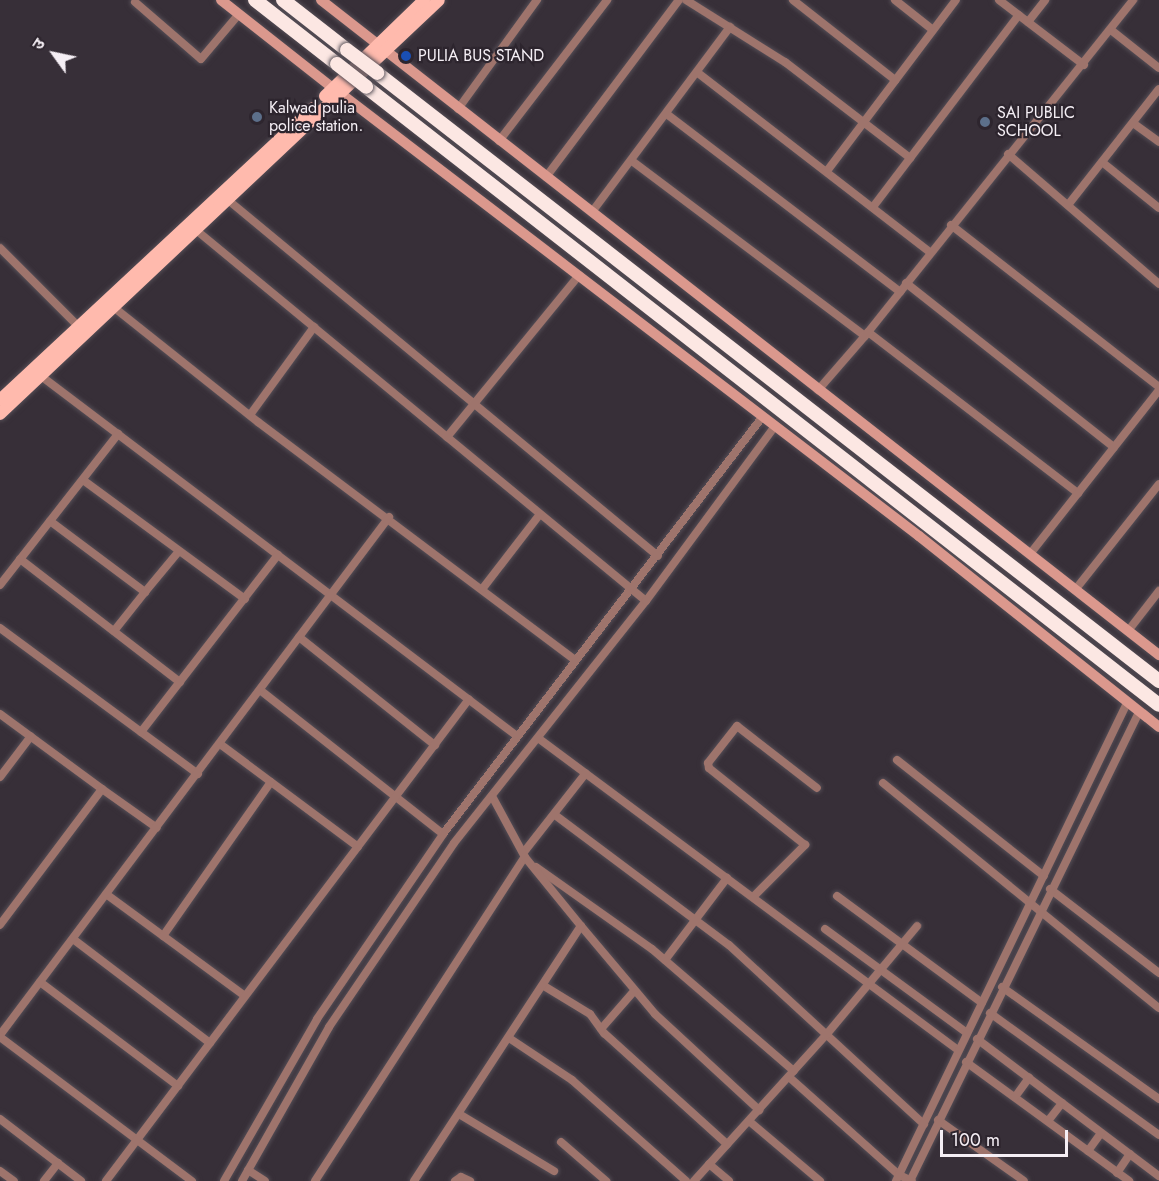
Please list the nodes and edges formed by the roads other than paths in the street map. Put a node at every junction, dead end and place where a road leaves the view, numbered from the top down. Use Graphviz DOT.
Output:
graph roads {
  1 [pos="221,0"];
  2 [pos="255,0"];
  3 [pos="284,0"];
  4 [pos="321,0"];
  5 [pos="424,0"];
  6 [pos="439,0"];
  7 [pos="537,0"];
  8 [pos="607,0"];
  9 [pos="679,0"];
  10 [pos="686,0"];
  11 [pos="793,0"];
  12 [pos="895,0"];
  13 [pos="956,0"];
  14 [pos="999,0"];
  15 [pos="1045,0"];
  16 [pos="1133,0"];
  17 [pos="135,2"];
  18 [pos="239,14"];
  19 [pos="1019,15"];
  20 [pos="1028,22"];
  21 [pos="730,27"];
  22 [pos="933,30"];
  23 [pos="1111,30"];
  24 [pos="382,50"];
  25 [pos="1084,64"];
  26 [pos="1159,68"];
  27 [pos="698,73"];
  28 [pos="895,80"];
  29 [pos="1159,89"];
  30 [pos="336,91"];
  31 [pos="458,109"];
  32 [pos="668,115"];
  33 [pos="863,122"];
  34 [pos="1133,123"];
  35 [pos="499,141"];
  36 [pos="1159,142"];
  37 [pos="1008,153"];
  38 [pos="910,158"];
  39 [pos="632,161"];
  40 [pos="1102,162"];
  41 [pos="827,171"];
  42 [pos="546,177"];
  43 [pos="228,200"];
  44 [pos="1068,205"];
  45 [pos="873,207"];
  46 [pos="1159,208"];
  47 [pos="592,212"];
  48 [pos="951,225"];
  49 [pos="196,230"];
  50 [pos="0,248"];
  51 [pos="930,252"];
  52 [pos="579,274"];
  53 [pos="906,283"];
  54 [pos="1159,284"];
  55 [pos="900,292"];
  56 [pos="111,304"];
  57 [pos="78,326"];
  58 [pos="314,327"];
  59 [pos="867,334"];
  60 [pos="41,376"];
  61 [pos="1159,389"];
  62 [pos="818,390"];
  63 [pos="0,400"];
  64 [pos="473,403"];
  65 [pos="0,414"];
  66 [pos="250,415"];
  67 [pos="763,416"];
  68 [pos="775,426"];
  69 [pos="118,434"];
  70 [pos="447,437"];
  71 [pos="1114,447"];
  72 [pos="82,480"];
  73 [pos="1158,487"];
  74 [pos="1078,493"];
  75 [pos="540,514"];
  76 [pos="388,517"];
  77 [pos="50,521"];
  78 [pos="179,551"];
  79 [pos="1030,554"];
  80 [pos="278,555"];
  81 [pos="658,556"];
  82 [pos="20,559"];
  83 [pos="0,585"];
  84 [pos="483,588"];
  85 [pos="633,590"];
  86 [pos="1075,590"];
  87 [pos="1159,591"];
  88 [pos="145,592"];
  89 [pos="331,594"];
  90 [pos="244,599"];
  91 [pos="646,601"];
  92 [pos="0,628"];
  93 [pos="114,631"];
  94 [pos="1128,631"];
  95 [pos="299,638"];
  96 [pos="1159,655"];
  97 [pos="575,660"];
  98 [pos="1159,681"];
  99 [pos="180,682"];
  100 [pos="260,690"];
  101 [pos="469,699"];
  102 [pos="1127,703"];
  103 [pos="1159,705"];
  104 [pos="1139,712"];
  105 [pos="0,714"];
  106 [pos="1159,727"];
  107 [pos="141,732"];
  108 [pos="31,736"];
  109 [pos="517,736"];
  110 [pos="538,738"];
  111 [pos="220,744"];
  112 [pos="435,745"];
  113 [pos="897,760"];
  114 [pos="586,773"];
  115 [pos="198,774"];
  116 [pos="0,777"];
  117 [pos="271,782"];
  118 [pos="883,783"];
  119 [pos="817,788"];
  120 [pos="102,789"];
  121 [pos="396,796"];
  122 [pos="492,796"];
  123 [pos="555,815"];
  124 [pos="157,828"];
  125 [pos="443,834"];
  126 [pos="358,847"];
  127 [pos="525,854"];
  128 [pos="532,865"];
  129 [pos="1044,876"];
  130 [pos="728,878"];
  131 [pos="1050,889"];
  132 [pos="106,894"];
  133 [pos="837,896"];
  134 [pos="753,897"];
  135 [pos="1031,903"];
  136 [pos="1039,910"];
  137 [pos="697,921"];
  138 [pos="0,925"];
  139 [pos="581,926"];
  140 [pos="917,926"];
  141 [pos="825,929"];
  142 [pos="163,936"];
  143 [pos="73,939"];
  144 [pos="902,944"];
  145 [pos="665,960"];
  146 [pos="881,970"];
  147 [pos="1159,974"];
  148 [pos="40,982"];
  149 [pos="870,984"];
  150 [pos="544,986"];
  151 [pos="1002,987"];
  152 [pos="634,991"];
  153 [pos="245,996"];
  154 [pos="982,1003"];
  155 [pos="1159,1008"];
  156 [pos="990,1012"];
  157 [pos="601,1029"];
  158 [pos="967,1033"];
  159 [pos="826,1035"];
  160 [pos="0,1036"];
  161 [pos="510,1038"];
  162 [pos="977,1039"];
  163 [pos="210,1043"];
  164 [pos="958,1050"];
  165 [pos="966,1062"];
  166 [pos="792,1074"];
  167 [pos="1029,1078"];
  168 [pos="178,1086"];
  169 [pos="1016,1097"];
  170 [pos="1159,1099"];
  171 [pos="1062,1103"];
  172 [pos="759,1110"];
  173 [pos="459,1114"];
  174 [pos="0,1119"];
  175 [pos="749,1120"];
  176 [pos="938,1120"];
  177 [pos="1048,1121"];
  178 [pos="924,1124"];
  179 [pos="1101,1132"];
  180 [pos="1159,1135"];
  181 [pos="136,1141"];
  182 [pos="561,1142"];
  183 [pos="728,1144"];
  184 [pos="1088,1151"];
  185 [pos="1130,1154"];
  186 [pos="58,1163"];
  187 [pos="709,1164"];
  188 [pos="248,1170"];
  189 [pos="554,1171"];
  190 [pos="1118,1173"];
  191 [pos="1,1174"];
  192 [pos="1159,1176"];
  193 [pos="226,1178"];
  194 [pos="897,1178"];
  195 [pos="14,1181"];
  196 [pos="44,1181"];
  197 [pos="81,1181"];
  198 [pos="106,1181"];
  199 [pos="192,1181"];
  200 [pos="240,1181"];
  201 [pos="265,1181"];
  202 [pos="315,1181"];
  203 [pos="414,1181"];
  204 [pos="455,1181"];
  205 [pos="470,1181"];
  206 [pos="606,1181"];
  207 [pos="686,1181"];
  208 [pos="694,1181"];
  209 [pos="729,1181"];
  210 [pos="820,1181"];
  211 [pos="911,1181"];
  212 [pos="1024,1181"];
  213 [pos="1129,1181"];
  1 -- 18 [label="street"];
  2 -- 103 [label="highway, bridge"];
  3 -- 98 [label="highway, bridge"];
  4 -- 24 [label="street"];
  5 -- 24 [label="main road"];
  6 -- 24 [label="main road"];
  7 -- 31 [label="street"];
  8 -- 35 [label="street"];
  9 -- 42 [label="street"];
  10 -- 21 [label="street"];
  11 -- 28 [label="street"];
  12 -- 22 [label="street"];
  13 -- 22 [label="street"];
  14 -- 19 [label="street"];
  15 -- 20 [label="street"];
  16 -- 23 [label="street"];
  17 -- 18 [label="street"];
  18 -- 30 [label="street"];
  19 -- 20 [label="street"];
  19 -- 38 [label="street"];
  20 -- 25 [label="street"];
  21 -- 27 [label="street"];
  21 -- 33 [label="street"];
  22 -- 28 [label="street"];
  23 -- 25 [label="street"];
  23 -- 26 [label="street"];
  24 -- 30 [label="main road"];
  24 -- 31 [label="street"];
  25 -- 37 [label="street"];
  27 -- 32 [label="street"];
  27 -- 41 [label="street"];
  28 -- 33 [label="street"];
  29 -- 34 [label="street"];
  30 -- 43 [label="main road"];
  30 -- 52 [label="street"];
  30 -- 56 [label="main road"];
  31 -- 35 [label="street"];
  32 -- 39 [label="street"];
  32 -- 55 [label="street"];
  33 -- 38 [label="street"];
  33 -- 41 [label="street"];
  34 -- 36 [label="street"];
  34 -- 40 [label="street"];
  35 -- 42 [label="street"];
  37 -- 44 [label="street"];
  37 -- 48 [label="street"];
  38 -- 45 [label="street"];
  39 -- 47 [label="street"];
  39 -- 59 [label="street"];
  40 -- 44 [label="street"];
  40 -- 46 [label="street"];
  41 -- 45 [label="street"];
  42 -- 47 [label="street"];
  43 -- 49 [label="main road"];
  43 -- 64 [label="street"];
  44 -- 54 [label="street"];
  45 -- 51 [label="street"];
  47 -- 62 [label="street"];
  48 -- 51 [label="street"];
  48 -- 61 [label="street"];
  49 -- 56 [label="main road"];
  49 -- 58 [label="street"];
  50 -- 57 [label="street"];
  51 -- 53 [label="street"];
  52 -- 64 [label="street"];
  52 -- 67 [label="street"];
  53 -- 55 [label="street"];
  53 -- 71 [label="street"];
  55 -- 59 [label="street"];
  56 -- 57 [label="main road"];
  56 -- 60 [label="main road"];
  56 -- 66 [label="street"];
  57 -- 63 [label="main road"];
  58 -- 66 [label="street"];
  58 -- 70 [label="street"];
  59 -- 62 [label="street"];
  59 -- 74 [label="street"];
  60 -- 65 [label="main road"];
  60 -- 69 [label="street"];
  61 -- 71 [label="street"];
  62 -- 79 [label="street"];
  64 -- 70 [label="street"];
  64 -- 81 [label="street"];
  66 -- 76 [label="street"];
  67 -- 68 [label="street"];
  67 -- 81 [label="street"];
  68 -- 91 [label="street"];
  68 -- 102 [label="street"];
  69 -- 72 [label="street"];
  69 -- 80 [label="street"];
  70 -- 75 [label="street"];
  71 -- 74 [label="street"];
  72 -- 77 [label="street"];
  72 -- 78 [label="street"];
  73 -- 86 [label="street"];
  74 -- 79 [label="street"];
  75 -- 84 [label="street"];
  75 -- 85 [label="street"];
  76 -- 84 [label="street"];
  76 -- 89 [label="street"];
  77 -- 82 [label="street"];
  77 -- 88 [label="street"];
  78 -- 88 [label="street"];
  78 -- 90 [label="street"];
  79 -- 86 [label="street"];
  80 -- 89 [label="street"];
  80 -- 90 [label="street"];
  81 -- 85 [label="street"];
  82 -- 83 [label="street"];
  82 -- 93 [label="street"];
  84 -- 97 [label="street"];
  85 -- 91 [label="street"];
  85 -- 97 [label="street"];
  86 -- 94 [label="street"];
  87 -- 94 [label="street"];
  88 -- 93 [label="street"];
  89 -- 95 [label="street"];
  89 -- 101 [label="street"];
  90 -- 99 [label="street"];
  91 -- 110 [label="street"];
  92 -- 107 [label="street"];
  93 -- 99 [label="street"];
  94 -- 96 [label="street"];
  95 -- 100 [label="street"];
  95 -- 112 [label="street"];
  97 -- 109 [label="street"];
  99 -- 107 [label="street"];
  100 -- 111 [label="street"];
  100 -- 121 [label="street"];
  101 -- 109 [label="street"];
  101 -- 112 [label="street"];
  102 -- 104 [label="street"];
  102 -- 129 [label="street"];
  104 -- 106 [label="street"];
  104 -- 131 [label="street"];
  105 -- 108 [label="street"];
  107 -- 115 [label="street"];
  108 -- 116 [label="street"];
  108 -- 120 [label="street"];
  109 -- 125 [label="street"];
  110 -- 114 [label="street"];
  110 -- 122 [label="street"];
  111 -- 115 [label="street"];
  111 -- 117 [label="street"];
  112 -- 121 [label="street"];
  113 -- 129 [label="street"];
  114 -- 123 [label="street"];
  114 -- 130 [label="street"];
  115 -- 124 [label="street"];
  117 -- 126 [label="street"];
  117 -- 142 [label="street"];
  118 -- 135 [label="street"];
  119 -- 134 [label="street"];
  120 -- 124 [label="street"];
  120 -- 138 [label="street"];
  121 -- 125 [label="street"];
  121 -- 126 [label="street"];
  122 -- 127 [label="street"];
  122 -- 188 [label="street"];
  123 -- 127 [label="street"];
  123 -- 137 [label="street"];
  124 -- 132 [label="street"];
  125 -- 193 [label="street"];
  126 -- 153 [label="street"];
  127 -- 128 [label="street"];
  127 -- 202 [label="street"];
  128 -- 139 [label="street"];
  128 -- 145 [label="street"];
  129 -- 135 [label="street"];
  130 -- 134 [label="street"];
  130 -- 137 [label="street"];
  131 -- 136 [label="street"];
  131 -- 147 [label="street"];
  132 -- 142 [label="street"];
  132 -- 143 [label="street"];
  133 -- 144 [label="street"];
  134 -- 149 [label="street"];
  135 -- 136 [label="street"];
  135 -- 154 [label="street"];
  136 -- 151 [label="street"];
  136 -- 155 [label="street"];
  137 -- 145 [label="street"];
  137 -- 159 [label="street"];
  139 -- 150 [label="street"];
  139 -- 152 [label="street"];
  140 -- 144 [label="street"];
  141 -- 146 [label="street"];
  142 -- 153 [label="street"];
  143 -- 148 [label="street"];
  143 -- 163 [label="street"];
  144 -- 146 [label="street"];
  144 -- 154 [label="street"];
  145 -- 166 [label="street"];
  146 -- 149 [label="street"];
  146 -- 158 [label="street"];
  148 -- 160 [label="street"];
  148 -- 168 [label="street"];
  149 -- 159 [label="street"];
  149 -- 164 [label="street"];
  150 -- 157 [label="street"];
  150 -- 161 [label="street"];
  151 -- 156 [label="street"];
  151 -- 170 [label="street"];
  152 -- 157 [label="street"];
  152 -- 172 [label="street"];
  153 -- 163 [label="street"];
  154 -- 158 [label="street"];
  156 -- 162 [label="street"];
  156 -- 180 [label="street"];
  157 -- 183 [label="street"];
  158 -- 164 [label="street"];
  159 -- 166 [label="street"];
  159 -- 178 [label="street"];
  160 -- 181 [label="street"];
  161 -- 173 [label="street"];
  161 -- 207 [label="street"];
  162 -- 165 [label="street"];
  162 -- 167 [label="street"];
  163 -- 168 [label="street"];
  164 -- 178 [label="street"];
  165 -- 169 [label="street"];
  165 -- 176 [label="street"];
  166 -- 172 [label="street"];
  166 -- 194 [label="street"];
  167 -- 169 [label="street"];
  167 -- 171 [label="street"];
  168 -- 181 [label="street"];
  169 -- 177 [label="street"];
  171 -- 177 [label="street"];
  171 -- 179 [label="street"];
  172 -- 175 [label="street"];
  173 -- 189 [label="street"];
  173 -- 203 [label="street"];
  174 -- 186 [label="street"];
  175 -- 183 [label="street"];
  175 -- 210 [label="street"];
  176 -- 211 [label="street"];
  176 -- 212 [label="street"];
  177 -- 184 [label="street"];
  178 -- 194 [label="street"];
  179 -- 184 [label="street"];
  179 -- 185 [label="street"];
  181 -- 198 [label="street"];
  181 -- 199 [label="street"];
  182 -- 206 [label="street"];
  183 -- 187 [label="street"];
  184 -- 190 [label="street"];
  185 -- 190 [label="street"];
  185 -- 192 [label="street"];
  186 -- 196 [label="street"];
  186 -- 197 [label="street"];
  187 -- 208 [label="street"];
  187 -- 209 [label="street"];
  188 -- 200 [label="street"];
  188 -- 201 [label="street"];
  190 -- 213 [label="street"];
  191 -- 195 [label="street"];
  193 -- 200 [label="street"];
  194 -- 211 [label="street"];
  204 -- 205 [label="street"];
}
